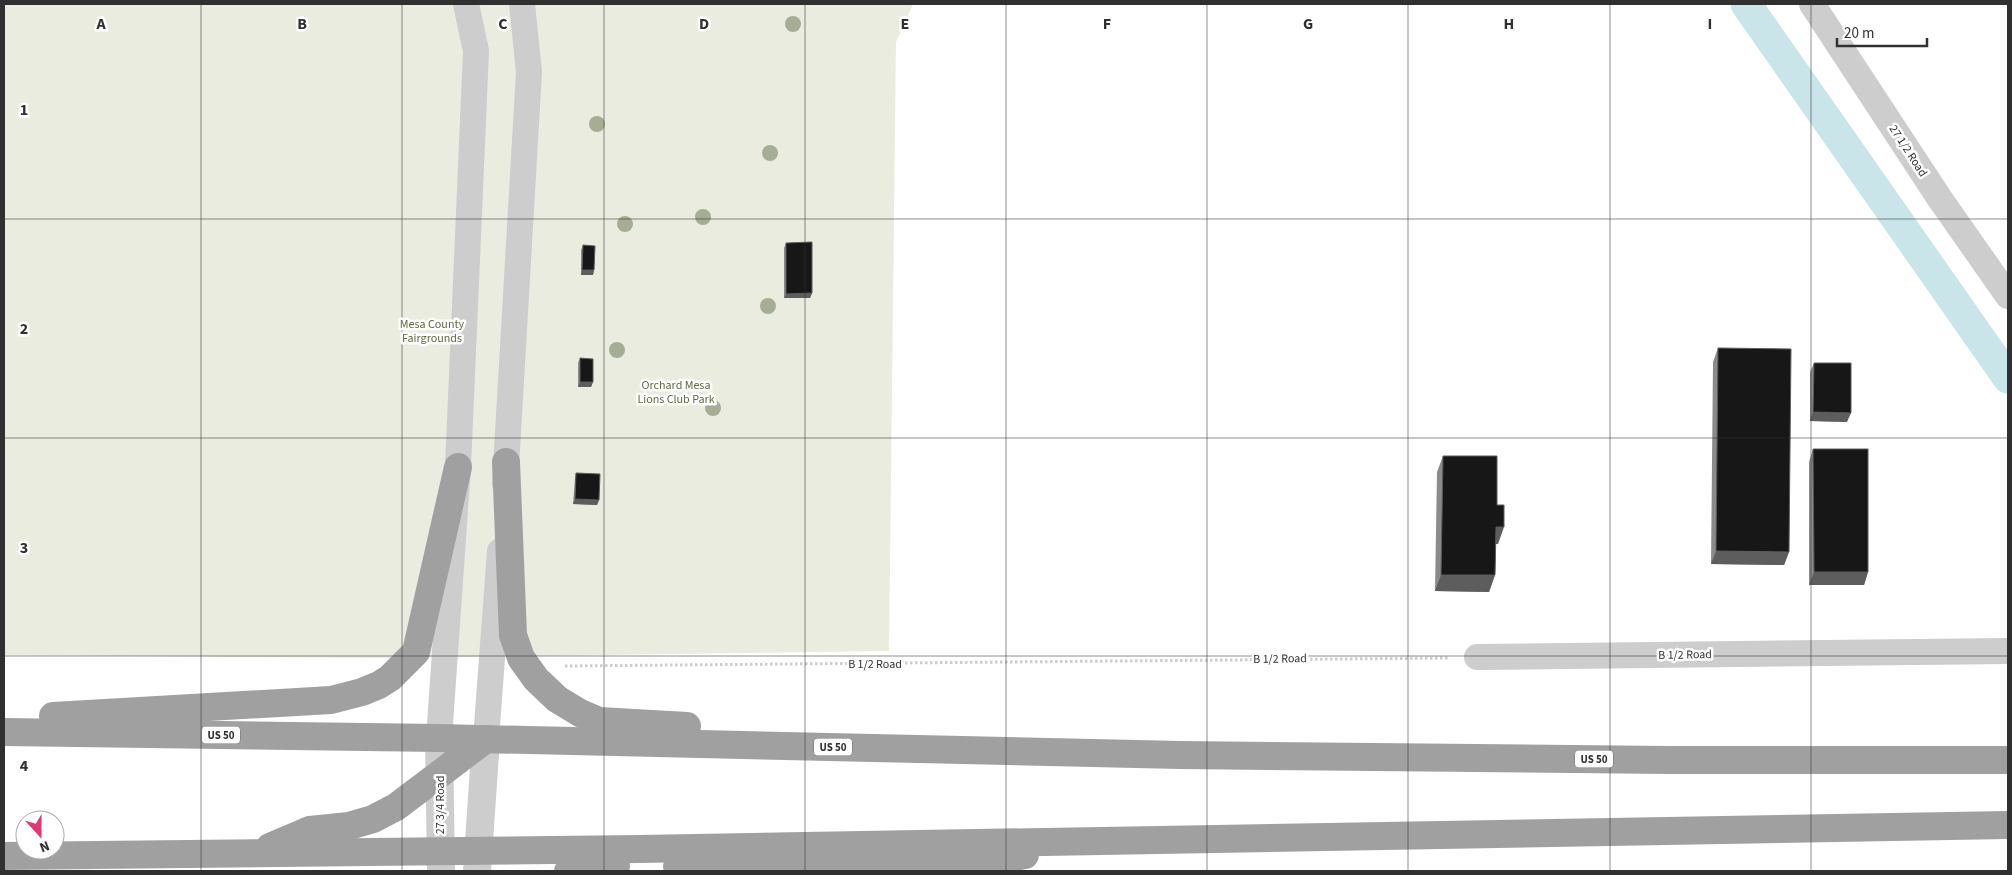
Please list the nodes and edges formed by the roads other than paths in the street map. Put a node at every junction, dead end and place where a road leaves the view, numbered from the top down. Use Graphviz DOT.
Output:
graph roads {
  1 [pos="466,4"];
  2 [pos="522,4"];
  3 [pos="1812,4"];
  4 [pos="2008,296"];
  5 [pos="506,462"];
  6 [pos="458,467"];
  7 [pos="2008,651"];
  8 [pos="1477,657"];
  9 [pos="4,718"];
  10 [pos="4,732"];
  11 [pos="439,738"];
  12 [pos="486,739"];
  13 [pos="1180,755"];
  14 [pos="2008,760"];
  15 [pos="439,774"];
  16 [pos="2008,825"];
  17 [pos="1101,841"];
  18 [pos="255,853"];
  19 [pos="4,856"];
  20 [pos="440,861"];
  21 [pos="478,861"];
  22 [pos="293,871"];
  23 [pos="568,871"];
  1 -- 6 [label="street"];
  2 -- 5 [label="street"];
  3 -- 4 [label="street, 27 1/2 Road"];
  5 -- 12 [label="street"];
  5 -- 13 [label="highway"];
  6 -- 9 [label="highway"];
  6 -- 11 [label="street"];
  7 -- 8 [label="street, B 1/2 Road"];
  10 -- 11 [label="highway, US 50"];
  11 -- 12 [label="highway, US 50"];
  11 -- 15 [label="street, 27 3/4 Road"];
  12 -- 13 [label="highway, US 50"];
  12 -- 15 [label="highway"];
  12 -- 21 [label="street"];
  13 -- 14 [label="highway, US 50"];
  15 -- 18 [label="highway"];
  15 -- 20 [label="street, 27 3/4 Road"];
  16 -- 17 [label="highway"];
  17 -- 21 [label="highway"];
  17 -- 23 [label="highway"];
  18 -- 19 [label="highway"];
  18 -- 20 [label="highway"];
  18 -- 22 [label="highway"];
  20 -- 21 [label="highway"];
}
